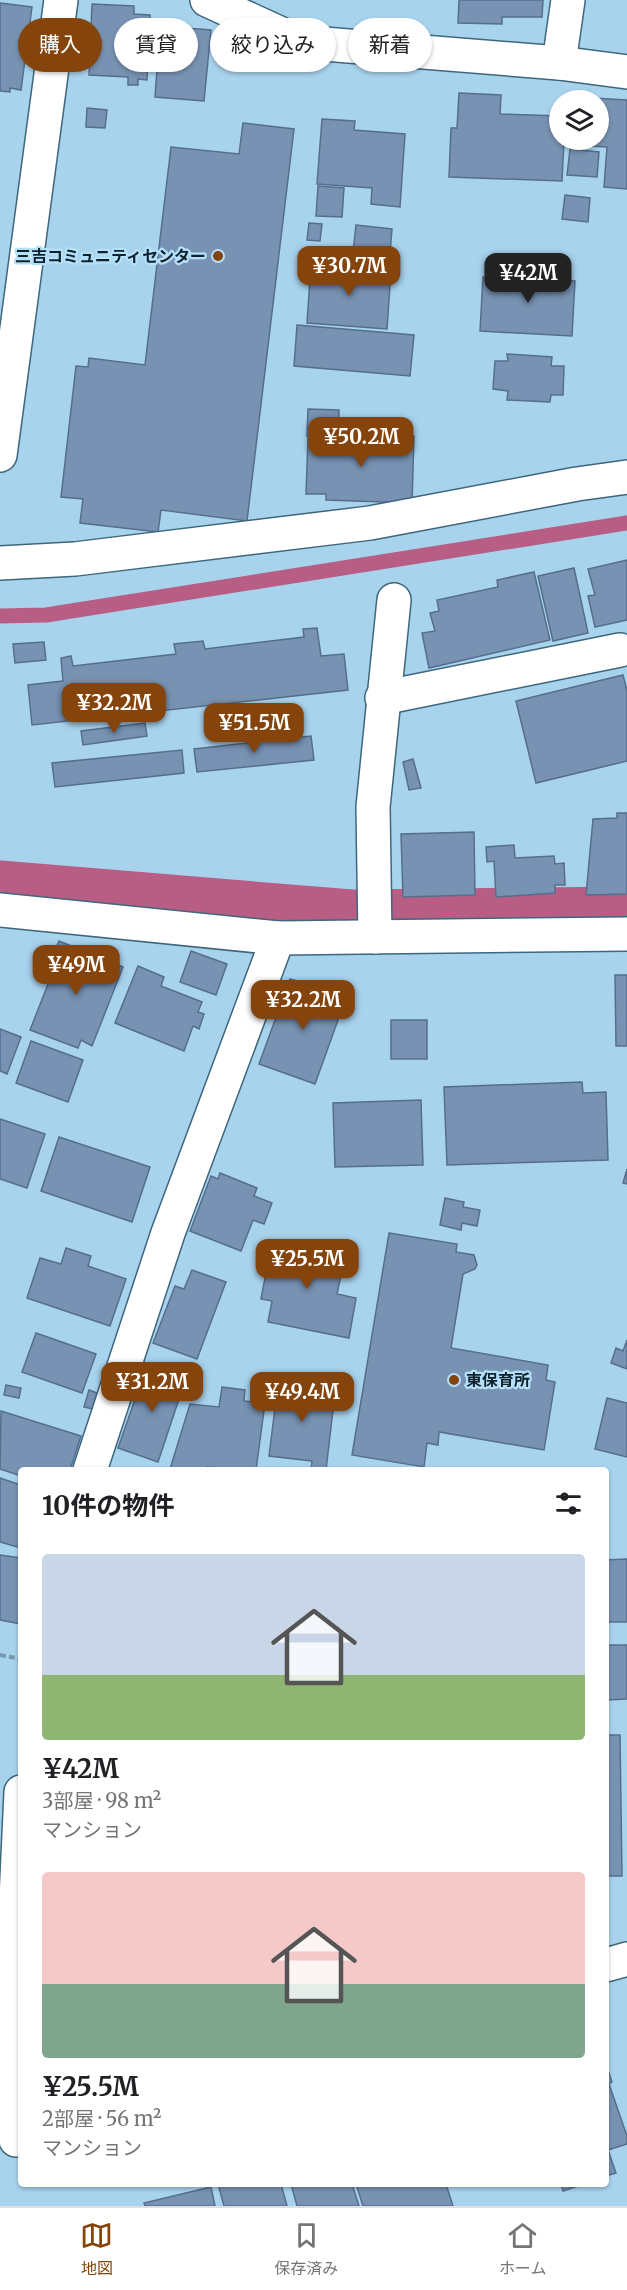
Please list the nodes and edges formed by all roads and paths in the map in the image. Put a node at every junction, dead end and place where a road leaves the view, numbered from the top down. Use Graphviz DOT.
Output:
graph roads {
  1 [pos="61,0"];
  2 [pos="207,0"];
  3 [pos="568,0"];
  4 [pos="559,63"];
  5 [pos="627,72"];
  6 [pos="0,455"];
  7 [pos="627,477"];
  8 [pos="0,563"];
  9 [pos="394,600"];
  10 [pos="620,650"];
  11 [pos="382,698"];
  12 [pos="0,910"];
  13 [pos="627,934"];
  14 [pos="375,937"];
  15 [pos="278,938"];
  16 [pos="91,1467"];
  17 [pos="0,1655"];
  18 [pos="18,1658"];
  19 [pos="18,1856"];
  20 [pos="627,1959"];
  21 [pos="609,1964"];
  22 [pos="12,2141"];
  1 -- 6 [label="street"];
  2 -- 4 [label="street"];
  3 -- 4 [label="street"];
  4 -- 5 [label="street"];
  7 -- 8 [label="street"];
  9 -- 11 [label="street"];
  10 -- 11 [label="street"];
  11 -- 14 [label="street"];
  12 -- 15 [label="street"];
  13 -- 14 [label="street"];
  14 -- 15 [label="street"];
  15 -- 16 [label="street"];
  17 -- 18 [label="path"];
  19 -- 22 [label="street"];
  20 -- 21 [label="street"];
}
